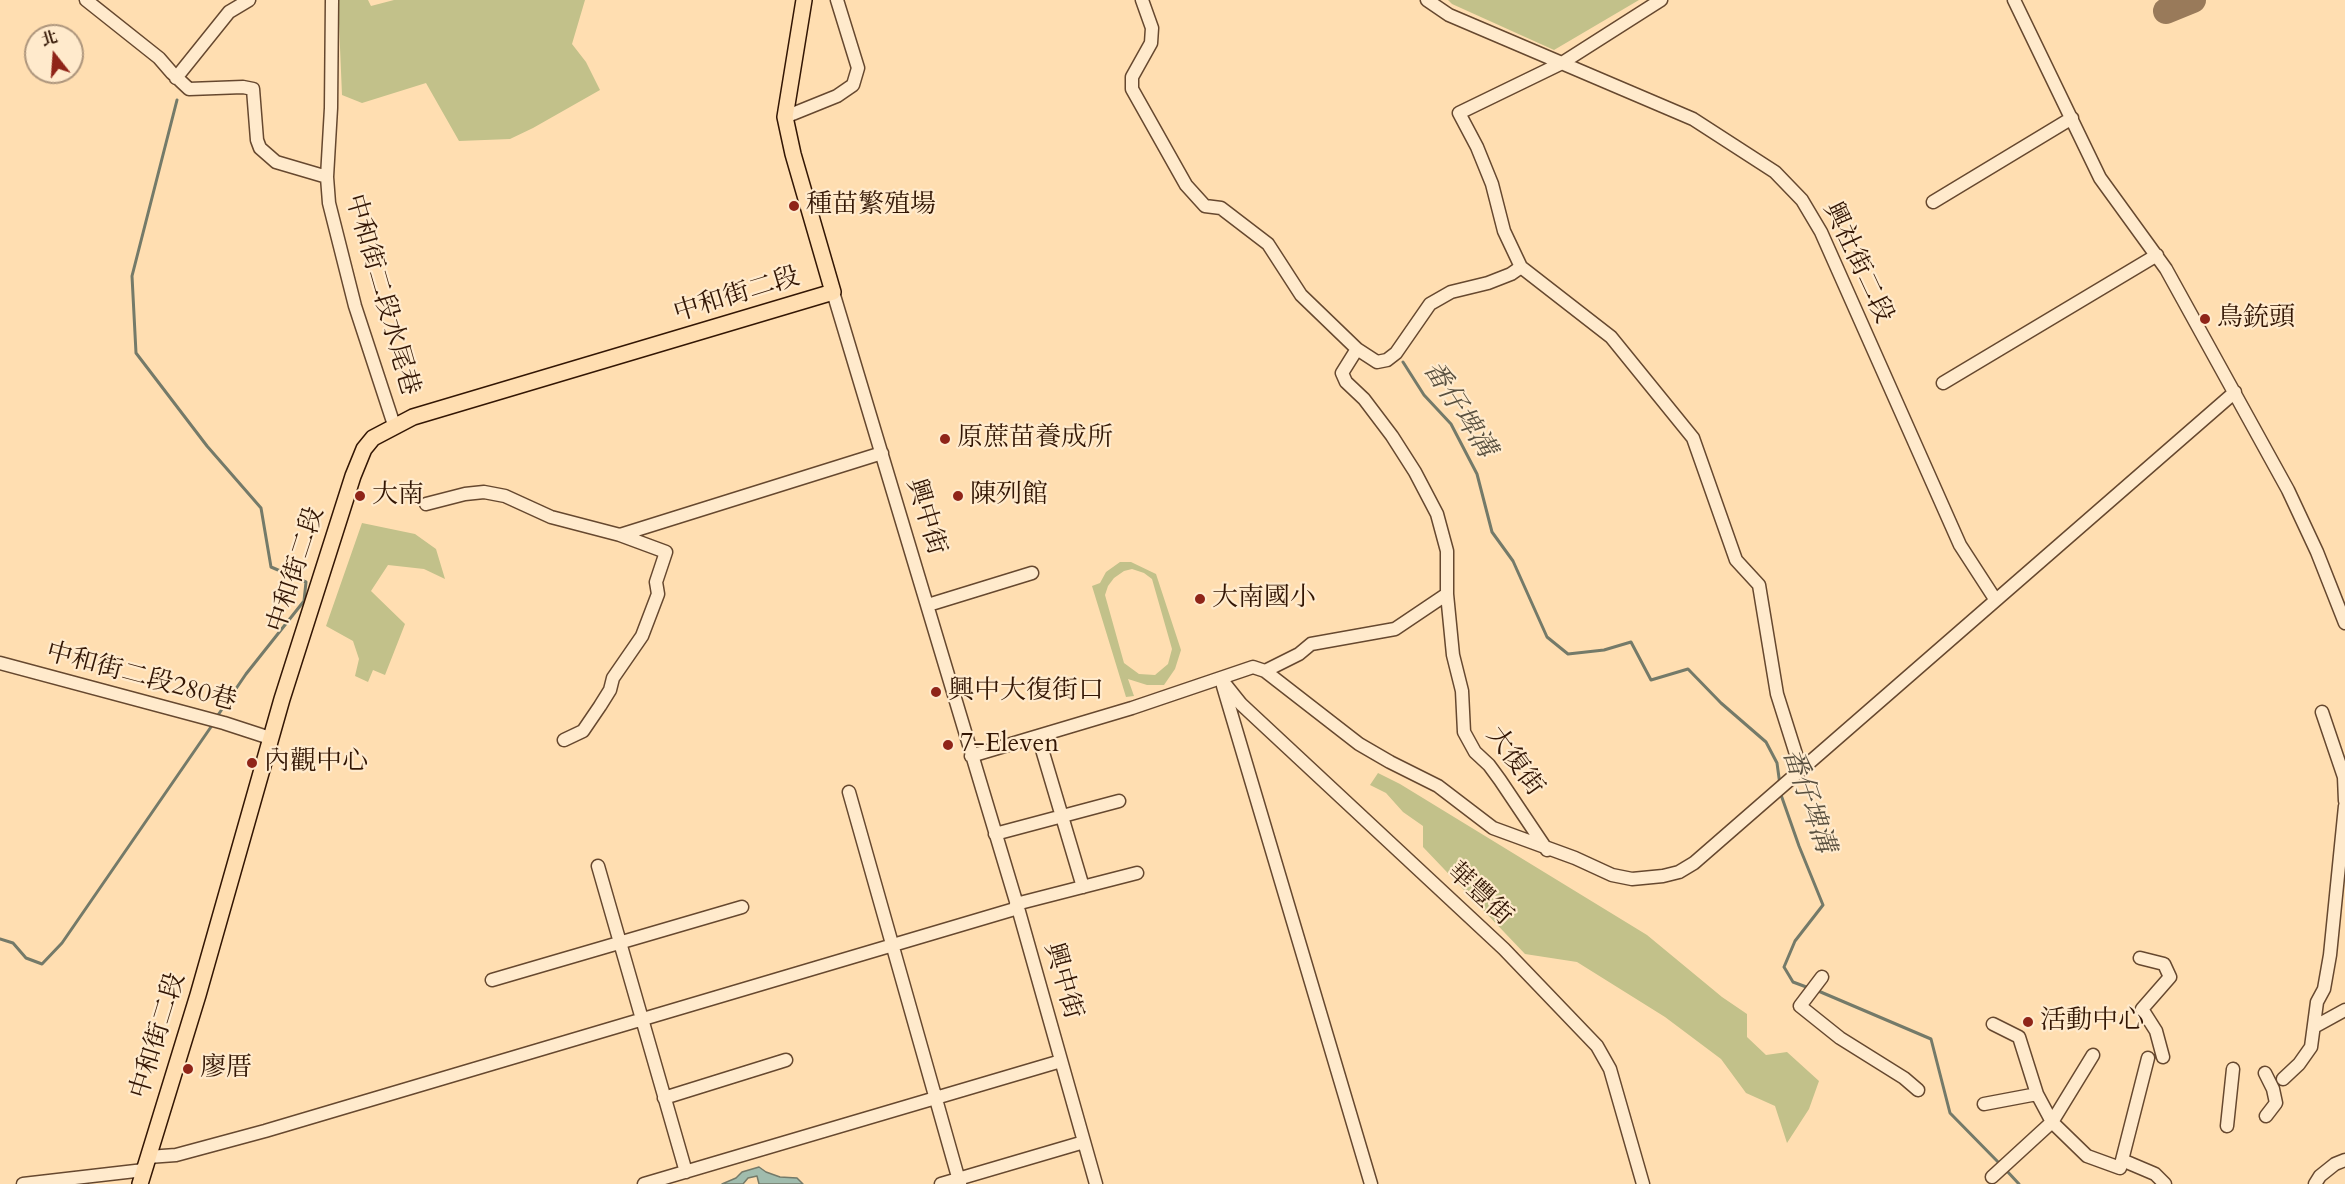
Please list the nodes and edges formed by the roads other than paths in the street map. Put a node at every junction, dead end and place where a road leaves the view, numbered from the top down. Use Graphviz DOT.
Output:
graph roads {
  1 [pos="86,0"];
  2 [pos="249,0"];
  3 [pos="332,0"];
  4 [pos="804,0"];
  5 [pos="837,0"];
  6 [pos="1142,0"];
  7 [pos="1427,0"];
  8 [pos="2014,0"];
  9 [pos="1656,1"];
  10 [pos="1562,63"];
  11 [pos="176,78"];
  12 [pos="785,117"];
  13 [pos="2072,118"];
  14 [pos="327,177"];
  15 [pos="1934,202"];
  16 [pos="2157,255"];
  17 [pos="1521,267"];
  18 [pos="833,292"];
  19 [pos="1357,349"];
  20 [pos="1943,383"];
  21 [pos="2235,392"];
  22 [pos="394,426"];
  23 [pos="882,453"];
  24 [pos="426,504"];
  25 [pos="620,535"];
  26 [pos="1032,573"];
  27 [pos="1447,594"];
  28 [pos="1995,599"];
  29 [pos="928,605"];
  30 [pos="2345,623"];
  31 [pos="0,663"];
  32 [pos="1265,671"];
  33 [pos="1221,679"];
  34 [pos="2322,712"];
  35 [pos="1038,736"];
  36 [pos="270,738"];
  37 [pos="564,740"];
  38 [pos="971,756"];
  39 [pos="1801,770"];
  40 [pos="849,792"];
  41 [pos="1119,801"];
  42 [pos="2345,801"];
  43 [pos="2345,806"];
  44 [pos="1062,817"];
  45 [pos="995,834"];
  46 [pos="1547,850"];
  47 [pos="598,866"];
  48 [pos="1137,873"];
  49 [pos="1083,887"];
  50 [pos="1017,906"];
  51 [pos="742,907"];
  52 [pos="620,942"];
  53 [pos="892,945"];
  54 [pos="2140,958"];
  55 [pos="1822,977"];
  56 [pos="492,980"];
  57 [pos="2345,1010"];
  58 [pos="642,1018"];
  59 [pos="1993,1024"];
  60 [pos="2314,1027"];
  61 [pos="2093,1056"];
  62 [pos="2163,1057"];
  63 [pos="2148,1058"];
  64 [pos="786,1060"];
  65 [pos="1061,1061"];
  66 [pos="2233,1069"];
  67 [pos="2265,1074"];
  68 [pos="2283,1079"];
  69 [pos="1918,1090"];
  70 [pos="2037,1094"];
  71 [pos="664,1098"];
  72 [pos="935,1098"];
  73 [pos="1984,1104"];
  74 [pos="2266,1116"];
  75 [pos="2052,1122"];
  76 [pos="2227,1126"];
  77 [pos="1084,1142"];
  78 [pos="2122,1160"];
  79 [pos="2345,1160"];
  80 [pos="144,1170"];
  81 [pos="686,1172"];
  82 [pos="1992,1177"];
  83 [pos="959,1181"];
  84 [pos="23,1184"];
  85 [pos="644,1184"];
  86 [pos="941,1184"];
  87 [pos="1096,1184"];
  88 [pos="1371,1184"];
  89 [pos="1643,1184"];
  90 [pos="2165,1184"];
  91 [pos="2315,1184"];
  1 -- 11 [label="street, 中和街二段水尾巷"];
  2 -- 11 [label="street"];
  3 -- 14 [label="street, 中和街二段水尾巷"];
  4 -- 12 [label="main road"];
  5 -- 12 [label="street"];
  6 -- 19 [label="street"];
  7 -- 10 [label="street, 興社街二段"];
  8 -- 13 [label="street"];
  9 -- 10 [label="street"];
  10 -- 17 [label="street"];
  10 -- 28 [label="street, 興社街二段"];
  11 -- 14 [label="street, 中和街二段水尾巷"];
  12 -- 18 [label="main road"];
  13 -- 15 [label="street"];
  13 -- 16 [label="street"];
  14 -- 22 [label="street, 中和街二段水尾巷"];
  16 -- 20 [label="street"];
  16 -- 21 [label="street"];
  17 -- 19 [label="street"];
  17 -- 39 [label="street"];
  18 -- 22 [label="main road, 中和街二段"];
  18 -- 23 [label="street, 興中街"];
  19 -- 27 [label="street, 大復街"];
  21 -- 28 [label="street"];
  21 -- 30 [label="street"];
  22 -- 36 [label="main road, 中和街二段"];
  23 -- 25 [label="street"];
  23 -- 29 [label="street, 興中街"];
  24 -- 25 [label="street"];
  25 -- 37 [label="street"];
  26 -- 29 [label="street"];
  27 -- 32 [label="street"];
  27 -- 46 [label="street, 大復街"];
  28 -- 39 [label="street"];
  29 -- 38 [label="street, 興中街"];
  31 -- 36 [label="street, 中和街二段280巷"];
  32 -- 33 [label="street"];
  32 -- 46 [label="street, 大復街"];
  33 -- 35 [label="street"];
  33 -- 88 [label="street"];
  33 -- 89 [label="street, 華豐街"];
  34 -- 42 [label="street"];
  35 -- 38 [label="street"];
  35 -- 44 [label="street"];
  36 -- 80 [label="main road, 中和街二段"];
  38 -- 45 [label="street, 興中街"];
  39 -- 46 [label="street"];
  40 -- 53 [label="street"];
  41 -- 44 [label="street"];
  43 -- 60 [label="street"];
  44 -- 45 [label="street"];
  44 -- 49 [label="street"];
  45 -- 50 [label="street, 興中街"];
  47 -- 52 [label="street"];
  48 -- 49 [label="street"];
  49 -- 50 [label="street"];
  50 -- 53 [label="street"];
  50 -- 65 [label="street, 興中街"];
  51 -- 52 [label="street"];
  52 -- 56 [label="street"];
  52 -- 58 [label="street"];
  53 -- 58 [label="street"];
  53 -- 72 [label="street"];
  54 -- 62 [label="street"];
  55 -- 69 [label="street"];
  57 -- 60 [label="street"];
  58 -- 71 [label="street"];
  58 -- 80 [label="street"];
  59 -- 70 [label="street"];
  60 -- 68 [label="street"];
  61 -- 75 [label="street"];
  63 -- 78 [label="street"];
  64 -- 71 [label="street"];
  65 -- 72 [label="street"];
  65 -- 77 [label="street, 興中街"];
  66 -- 76 [label="street"];
  67 -- 74 [label="street"];
  70 -- 73 [label="street"];
  70 -- 75 [label="street"];
  71 -- 81 [label="street"];
  72 -- 81 [label="street"];
  72 -- 83 [label="street"];
  75 -- 78 [label="street"];
  75 -- 82 [label="street"];
  77 -- 83 [label="street"];
  77 -- 87 [label="street, 興中街"];
  78 -- 90 [label="street"];
  79 -- 91 [label="street"];
  80 -- 84 [label="street"];
  81 -- 85 [label="street"];
  83 -- 86 [label="street"];
}
